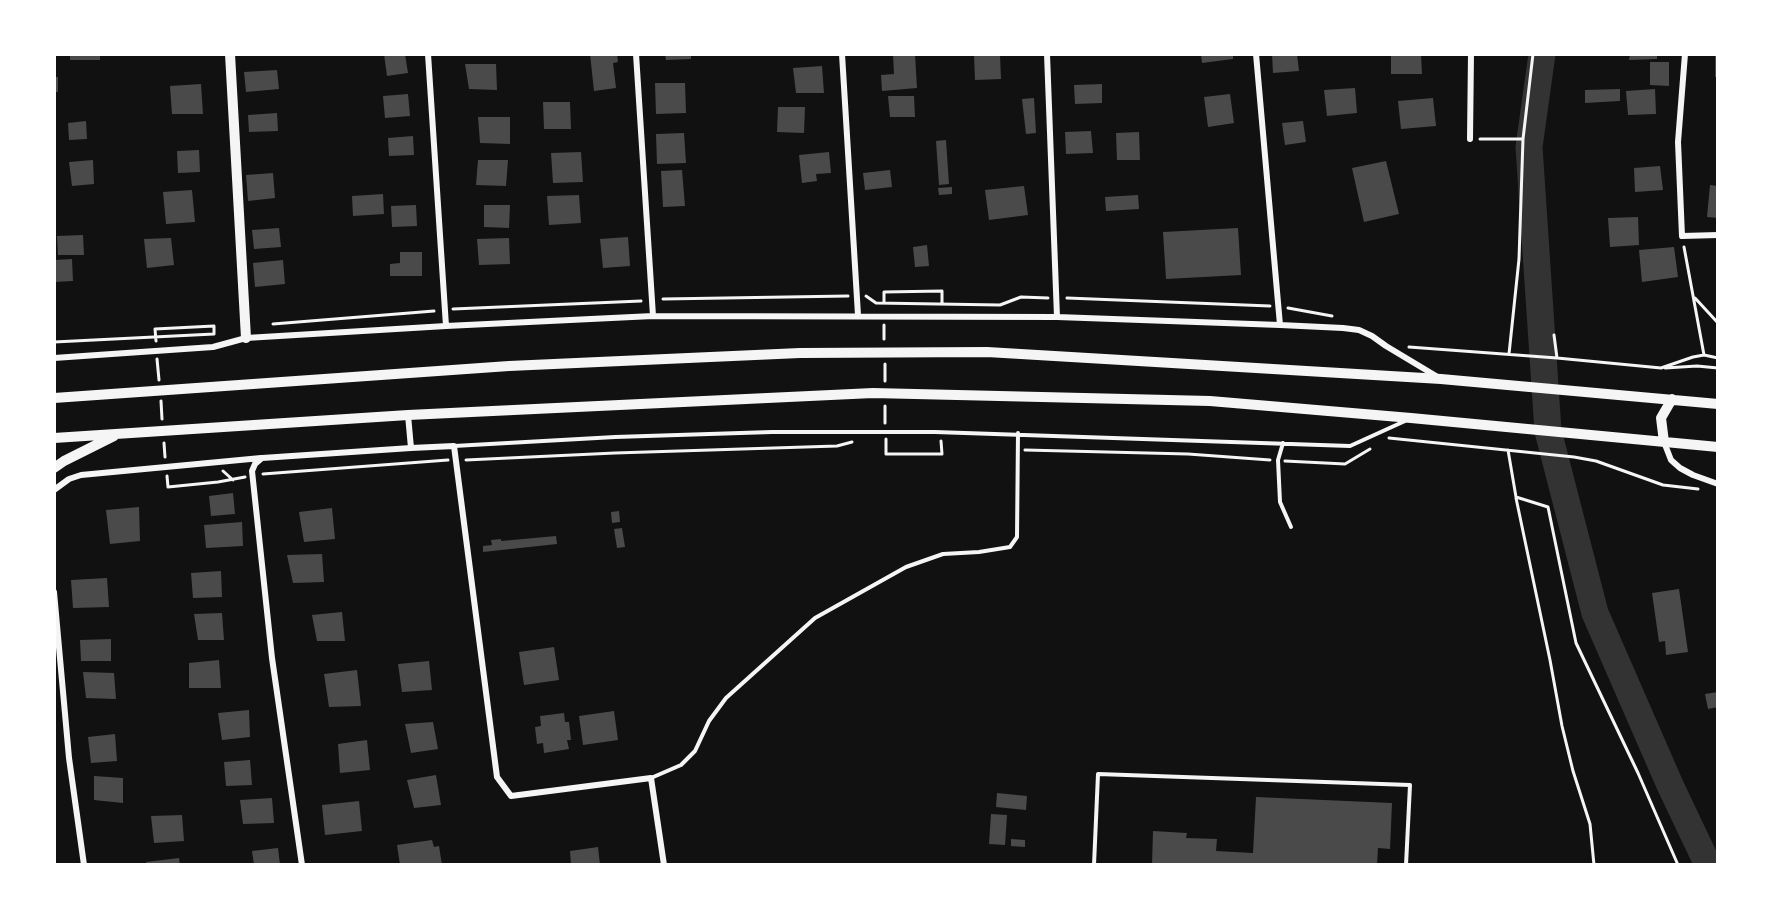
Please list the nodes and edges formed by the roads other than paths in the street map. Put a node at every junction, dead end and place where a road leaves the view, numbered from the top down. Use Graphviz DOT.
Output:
graph roads {
  1 [pos="230,54"];
  2 [pos="428,54"];
  3 [pos="636,54"];
  4 [pos="842,54"];
  5 [pos="1047,54"];
  6 [pos="1256,54"];
  7 [pos="1471,54"];
  8 [pos="1685,54"];
  9 [pos="1470,139"];
  10 [pos="1718,235"];
  11 [pos="858,315"];
  12 [pos="653,316"];
  13 [pos="1057,317"];
  14 [pos="1280,325"];
  15 [pos="446,326"];
  16 [pos="246,338"];
  17 [pos="54,358"];
  18 [pos="1441,379"];
  19 [pos="54,398"];
  20 [pos="1672,399"];
  21 [pos="1718,404"];
  22 [pos="408,415"];
  23 [pos="1412,418"];
  24 [pos="122,432"];
  25 [pos="1018,433"];
  26 [pos="54,438"];
  27 [pos="1664,442"];
  28 [pos="1283,444"];
  29 [pos="454,446"];
  30 [pos="1718,447"];
  31 [pos="411,448"];
  32 [pos="262,458"];
  33 [pos="54,468"];
  34 [pos="1718,484"];
  35 [pos="54,490"];
  36 [pos="1291,527"];
  37 [pos="54,592"];
  38 [pos="651,778"];
  39 [pos="84,865"];
  40 [pos="302,865"];
  41 [pos="664,865"];
  42 [pos="1094,865"];
  43 [pos="1406,865"];
  1 -- 16 [label="main road"];
  2 -- 15 [label="street"];
  3 -- 12 [label="street"];
  4 -- 11 [label="street"];
  5 -- 13 [label="street"];
  6 -- 14 [label="street"];
  7 -- 9 [label="street"];
  8 -- 10 [label="street"];
  11 -- 12 [label="street"];
  11 -- 13 [label="street"];
  12 -- 15 [label="street"];
  13 -- 14 [label="street"];
  14 -- 18 [label="street"];
  15 -- 16 [label="street"];
  16 -- 17 [label="street"];
  18 -- 19 [label="main road"];
  18 -- 20 [label="main road"];
  20 -- 21 [label="main road"];
  20 -- 27 [label="main road"];
  22 -- 23 [label="main road"];
  22 -- 24 [label="main road"];
  22 -- 31 [label="street"];
  23 -- 27 [label="main road"];
  23 -- 28 [label="lane"];
  24 -- 26 [label="main road"];
  24 -- 33 [label="main road"];
  25 -- 28 [label="lane"];
  25 -- 29 [label="lane"];
  25 -- 38 [label="lane"];
  27 -- 30 [label="main road"];
  27 -- 34 [label="street"];
  28 -- 36 [label="lane"];
  29 -- 31 [label="street"];
  29 -- 38 [label="street"];
  31 -- 32 [label="street"];
  32 -- 35 [label="street"];
  32 -- 40 [label="street"];
  37 -- 39 [label="street"];
  38 -- 41 [label="street"];
  42 -- 43 [label="lane"];
}
